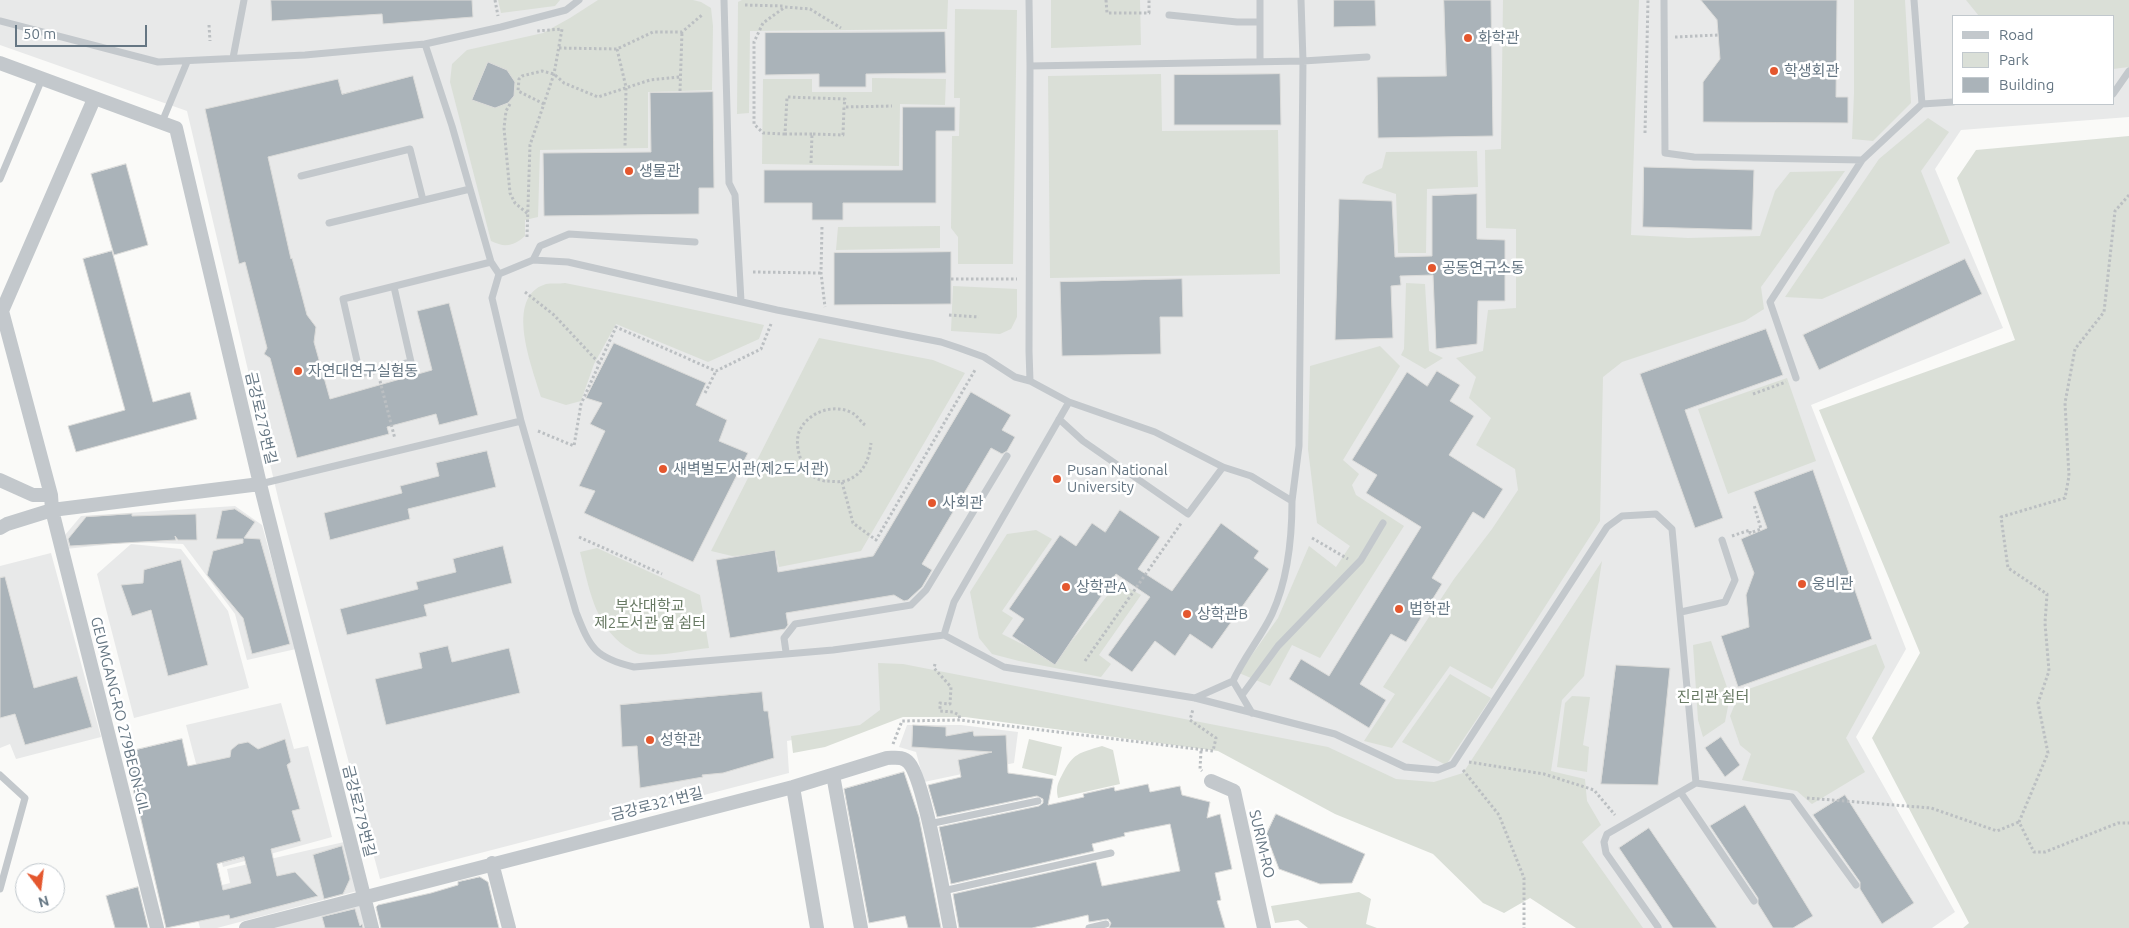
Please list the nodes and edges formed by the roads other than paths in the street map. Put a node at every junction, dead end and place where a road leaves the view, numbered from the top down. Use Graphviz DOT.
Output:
graph roads {
  1 [pos="244,0"];
  2 [pos="579,0"];
  3 [pos="724,0"];
  4 [pos="1029,0"];
  5 [pos="1260,0"];
  6 [pos="1302,0"];
  7 [pos="1664,0"];
  8 [pos="1914,0"];
  9 [pos="1169,15"];
  10 [pos="0,21"];
  11 [pos="1259,22"];
  12 [pos="425,44"];
  13 [pos="1367,57"];
  14 [pos="233,58"];
  15 [pos="1303,61"];
  16 [pos="186,62"];
  17 [pos="1260,62"];
  18 [pos="0,63"];
  19 [pos="1030,66"];
  20 [pos="2129,71"];
  21 [pos="42,79"];
  22 [pos="2114,93"];
  23 [pos="94,99"];
  24 [pos="1952,102"];
  25 [pos="1922,104"];
  26 [pos="162,122"];
  27 [pos="1862,160"];
  28 [pos="301,176"];
  29 [pos="0,179"];
  30 [pos="470,189"];
  31 [pos="423,200"];
  32 [pos="329,223"];
  33 [pos="695,242"];
  34 [pos="533,260"];
  35 [pos="490,262"];
  36 [pos="499,274"];
  37 [pos="394,287"];
  38 [pos="741,301"];
  39 [pos="1796,378"];
  40 [pos="1030,381"];
  41 [pos="1069,402"];
  42 [pos="1059,419"];
  43 [pos="521,421"];
  44 [pos="1007,456"];
  45 [pos="1223,467"];
  46 [pos="0,480"];
  47 [pos="260,484"];
  48 [pos="52,495"];
  49 [pos="1292,501"];
  50 [pos="52,510"];
  51 [pos="1384,523"];
  52 [pos="0,528"];
  53 [pos="1722,540"];
  54 [pos="1681,612"];
  55 [pos="944,635"];
  56 [pos="786,652"];
  57 [pos="1233,680"];
  58 [pos="1242,695"];
  59 [pos="1195,698"];
  60 [pos="1252,713"];
  61 [pos="0,775"];
  62 [pos="833,775"];
  63 [pos="1211,781"];
  64 [pos="1696,783"];
  65 [pos="793,786"];
  66 [pos="1681,793"];
  67 [pos="1038,801"];
  68 [pos="928,824"];
  69 [pos="1111,853"];
  70 [pos="492,863"];
  71 [pos="1856,885"];
  72 [pos="0,889"];
  73 [pos="942,891"];
  74 [pos="364,897"];
  75 [pos="1754,902"];
  76 [pos="1106,924"];
  77 [pos="1658,927"];
  78 [pos="157,928"];
  79 [pos="246,928"];
  80 [pos="372,928"];
  81 [pos="509,928"];
  82 [pos="817,928"];
  83 [pos="861,928"];
  84 [pos="950,928"];
  85 [pos="1089,928"];
  86 [pos="1264,928"];
  1 -- 14 [label="lane"];
  2 -- 12 [label="lane"];
  3 -- 38 [label="lane"];
  4 -- 19 [label="lane"];
  5 -- 11 [label="lane"];
  6 -- 15 [label="lane"];
  7 -- 27 [label="lane"];
  8 -- 25 [label="lane"];
  9 -- 11 [label="lane"];
  10 -- 16 [label="lane"];
  11 -- 17 [label="lane"];
  12 -- 14 [label="lane"];
  12 -- 30 [label="lane"];
  13 -- 15 [label="lane"];
  14 -- 16 [label="lane"];
  15 -- 17 [label="lane"];
  15 -- 49 [label="lane"];
  16 -- 26 [label="lane"];
  17 -- 19 [label="lane"];
  18 -- 21 [label="street, 금강로279번길"];
  19 -- 40 [label="lane"];
  20 -- 22 [label="lane"];
  21 -- 23 [label="street, 금강로279번길"];
  21 -- 29 [label="lane"];
  23 -- 26 [label="street, 금강로279번길"];
  23 -- 48 [label="street, GEUMGANG-RO 279BEON-GIL"];
  24 -- 25 [label="lane"];
  25 -- 27 [label="lane"];
  26 -- 47 [label="street, 금강로279번길"];
  27 -- 39 [label="lane"];
  28 -- 31 [label="lane"];
  30 -- 31 [label="lane"];
  30 -- 35 [label="lane"];
  31 -- 32 [label="lane"];
  33 -- 34 [label="lane"];
  34 -- 36 [label="lane"];
  34 -- 38 [label="lane"];
  35 -- 36 [label="lane"];
  35 -- 37 [label="lane"];
  36 -- 43 [label="lane"];
  37 -- 37 [label="lane"];
  38 -- 40 [label="lane"];
  40 -- 41 [label="lane"];
  41 -- 42 [label="lane"];
  41 -- 45 [label="lane"];
  42 -- 45 [label="lane"];
  42 -- 55 [label="lane"];
  43 -- 47 [label="lane"];
  43 -- 56 [label="lane"];
  44 -- 56 [label="lane"];
  45 -- 49 [label="lane"];
  46 -- 48 [label="street"];
  47 -- 50 [label="street"];
  47 -- 74 [label="street, 금강로279번길"];
  48 -- 50 [label="street, GEUMGANG-RO 279BEON-GIL"];
  49 -- 57 [label="lane"];
  50 -- 52 [label="street"];
  50 -- 78 [label="street, GEUMGANG-RO 279BEON-GIL"];
  51 -- 58 [label="lane"];
  53 -- 54 [label="lane"];
  54 -- 60 [label="lane"];
  54 -- 64 [label="lane"];
  55 -- 56 [label="lane"];
  55 -- 59 [label="lane"];
  57 -- 58 [label="lane"];
  57 -- 59 [label="lane"];
  58 -- 60 [label="lane"];
  59 -- 60 [label="lane"];
  61 -- 72 [label="lane"];
  62 -- 65 [label="street, 금강로321번길"];
  62 -- 68 [label="street, 금강로321번길"];
  62 -- 83 [label="street"];
  63 -- 86 [label="street, SURIM-RO"];
  64 -- 66 [label="lane"];
  64 -- 71 [label="lane"];
  65 -- 70 [label="street, 금강로321번길"];
  65 -- 82 [label="street"];
  66 -- 75 [label="lane"];
  66 -- 77 [label="lane"];
  67 -- 68 [label="lane"];
  68 -- 73 [label="street"];
  69 -- 73 [label="lane"];
  70 -- 74 [label="street, 금강로321번길"];
  70 -- 81 [label="street"];
  73 -- 84 [label="street"];
  74 -- 79 [label="street, 금강로321번길"];
  74 -- 80 [label="street, 금강로279번길"];
  76 -- 85 [label="lane"];
}
